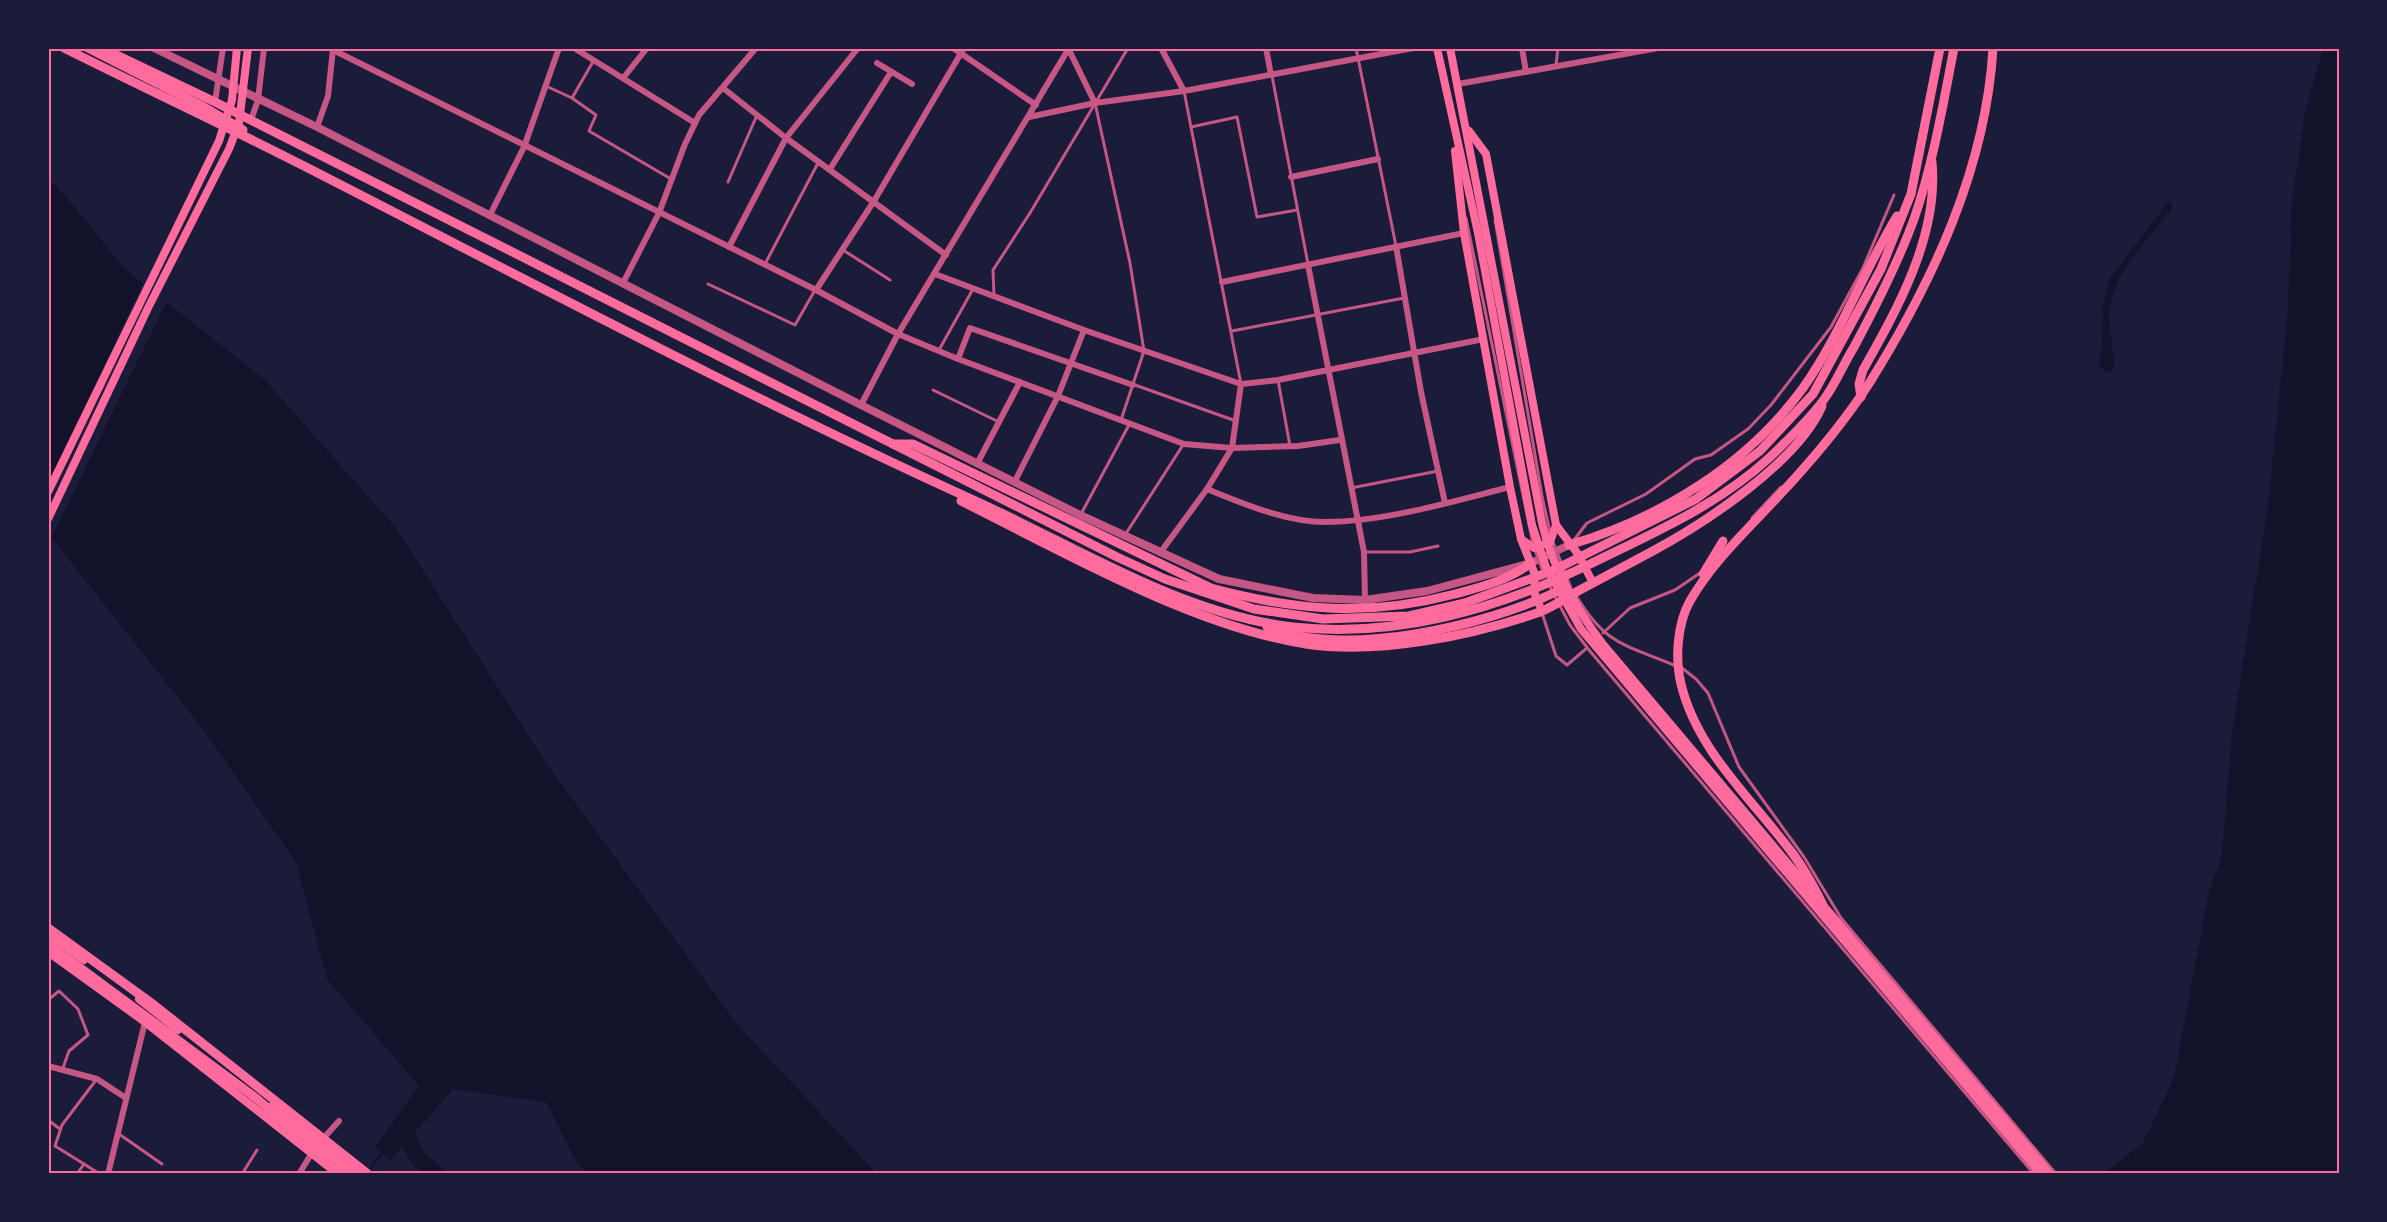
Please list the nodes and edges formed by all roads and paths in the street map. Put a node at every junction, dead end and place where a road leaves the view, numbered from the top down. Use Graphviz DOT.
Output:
graph roads {
  1 [pos="64,48"];
  2 [pos="88,48"];
  3 [pos="102,48"];
  4 [pos="153,48"];
  5 [pos="223,48"];
  6 [pos="237,48"];
  7 [pos="248,48"];
  8 [pos="264,48"];
  9 [pos="559,48"];
  10 [pos="574,48"];
  11 [pos="647,48"];
  12 [pos="756,48"];
  13 [pos="858,48"];
  14 [pos="953,48"];
  15 [pos="1068,48"];
  16 [pos="1128,48"];
  17 [pos="1161,48"];
  18 [pos="1266,48"];
  19 [pos="1356,48"];
  20 [pos="1413,48"];
  21 [pos="1437,48"];
  22 [pos="1450,48"];
  23 [pos="1522,48"];
  24 [pos="1558,48"];
  25 [pos="1658,48"];
  26 [pos="1940,48"];
  27 [pos="1954,48"];
  28 [pos="1993,48"];
  29 [pos="333,49"];
  30 [pos="962,50"];
  31 [pos="1358,58"];
  32 [pos="594,60"];
  33 [pos="877,63"];
  34 [pos="1556,67"];
  35 [pos="891,72"];
  36 [pos="1527,72"];
  37 [pos="1271,75"];
  38 [pos="624,77"];
  39 [pos="219,81"];
  40 [pos="912,84"];
  41 [pos="1458,84"];
  42 [pos="545,85"];
  43 [pos="723,88"];
  44 [pos="1184,91"];
  45 [pos="572,98"];
  46 [pos="258,100"];
  47 [pos="216,102"];
  48 [pos="1095,104"];
  49 [pos="1036,105"];
  50 [pos="757,114"];
  51 [pos="1029,117"];
  52 [pos="251,120"];
  53 [pos="695,123"];
  54 [pos="317,127"];
  55 [pos="1191,127"];
  56 [pos="1467,129"];
  57 [pos="1455,133"];
  58 [pos="786,138"];
  59 [pos="524,147"];
  60 [pos="1931,157"];
  61 [pos="1378,159"];
  62 [pos="819,161"];
  63 [pos="302,165"];
  64 [pos="830,169"];
  65 [pos="1291,177"];
  66 [pos="672,180"];
  67 [pos="728,182"];
  68 [pos="1911,194"];
  69 [pos="1894,195"];
  70 [pos="874,201"];
  71 [pos="1495,201"];
  72 [pos="1297,210"];
  73 [pos="659,213"];
  74 [pos="490,215"];
  75 [pos="1479,232"];
  76 [pos="1396,246"];
  77 [pos="729,248"];
  78 [pos="843,250"];
  79 [pos="946,255"];
  80 [pos="764,265"];
  81 [pos="1308,265"];
  82 [pos="935,274"];
  83 [pos="890,280"];
  84 [pos="1222,282"];
  85 [pos="623,284"];
  86 [pos="708,284"];
  87 [pos="974,288"];
  88 [pos="816,290"];
  89 [pos="994,296"];
  90 [pos="1405,298"];
  91 [pos="1317,315"];
  92 [pos="1084,330"];
  93 [pos="1232,331"];
  94 [pos="898,334"];
  95 [pos="1484,339"];
  96 [pos="939,350"];
  97 [pos="1144,351"];
  98 [pos="1415,351"];
  99 [pos="958,359"];
  100 [pos="1073,364"];
  101 [pos="1327,371"];
  102 [pos="1278,380"];
  103 [pos="1020,382"];
  104 [pos="1241,384"];
  105 [pos="1133,385"];
  106 [pos="933,390"];
  107 [pos="1058,396"];
  108 [pos="1825,398"];
  109 [pos="1862,402"];
  110 [pos="861,405"];
  111 [pos="1121,420"];
  112 [pos="1237,421"];
  113 [pos="999,422"];
  114 [pos="1130,423"];
  115 [pos="1341,441"];
  116 [pos="891,444"];
  117 [pos="1184,444"];
  118 [pos="1290,447"];
  119 [pos="1232,448"];
  120 [pos="883,459"];
  121 [pos="978,462"];
  122 [pos="1438,471"];
  123 [pos="1015,481"];
  124 [pos="1510,487"];
  125 [pos="1781,487"];
  126 [pos="1349,488"];
  127 [pos="1207,489"];
  128 [pos="48,492"];
  129 [pos="1445,503"];
  130 [pos="1080,515"];
  131 [pos="48,519"];
  132 [pos="1357,520"];
  133 [pos="1556,525"];
  134 [pos="1125,535"];
  135 [pos="1521,539"];
  136 [pos="1723,541"];
  137 [pos="1569,545"];
  138 [pos="1438,546"];
  139 [pos="1364,552"];
  140 [pos="1160,553"];
  141 [pos="1531,563"];
  142 [pos="1593,583"];
  143 [pos="1555,592"];
  144 [pos="1365,600"];
  145 [pos="1689,603"];
  146 [pos="1542,611"];
  147 [pos="1251,620"];
  148 [pos="1823,905"];
  149 [pos="48,928"];
  150 [pos="48,934"];
  151 [pos="48,944"];
  152 [pos="48,952"];
  153 [pos="48,1000"];
  154 [pos="145,1022"];
  155 [pos="48,1066"];
  156 [pos="63,1069"];
  157 [pos="98,1078"];
  158 [pos="126,1098"];
  159 [pos="48,1120"];
  160 [pos="339,1121"];
  161 [pos="60,1129"];
  162 [pos="118,1134"];
  163 [pos="320,1142"];
  164 [pos="257,1150"];
  165 [pos="312,1153"];
  166 [pos="84,1164"];
  167 [pos="162,1164"];
  168 [pos="354,1173"];
  169 [pos="77,1174"];
  170 [pos="100,1174"];
  171 [pos="108,1174"];
  172 [pos="242,1174"];
  173 [pos="299,1174"];
  174 [pos="338,1174"];
  175 [pos="368,1174"];
  176 [pos="2034,1174"];
  177 [pos="2041,1174"];
  178 [pos="2050,1174"];
  179 [pos="2056,1174"];
  1 -- 63 [label="highway"];
  2 -- 63 [label="highway"];
  3 -- 47 [label="highway"];
  4 -- 39 [label="street"];
  5 -- 39 [label="street"];
  6 -- 128 [label="main road"];
  7 -- 131 [label="main road"];
  8 -- 46 [label="street"];
  9 -- 42 [label="street"];
  10 -- 32 [label="street"];
  11 -- 38 [label="street"];
  12 -- 43 [label="street"];
  13 -- 58 [label="street"];
  14 -- 30 [label="street"];
  15 -- 48 [label="street"];
  15 -- 49 [label="street"];
  16 -- 48 [label="lane"];
  17 -- 44 [label="street"];
  18 -- 37 [label="street"];
  19 -- 31 [label="lane"];
  20 -- 31 [label="street"];
  21 -- 57 [label="main road"];
  22 -- 41 [label="main road"];
  23 -- 36 [label="street"];
  24 -- 34 [label="lane"];
  25 -- 34 [label="street"];
  26 -- 68 [label="highway"];
  27 -- 60 [label="highway"];
  28 -- 145 [label="highway"];
  29 -- 54 [label="street"];
  29 -- 59 [label="street"];
  30 -- 49 [label="street"];
  30 -- 70 [label="street"];
  31 -- 37 [label="street"];
  31 -- 61 [label="lane"];
  32 -- 38 [label="street"];
  32 -- 45 [label="lane"];
  33 -- 35 [label="street"];
  34 -- 36 [label="street"];
  35 -- 40 [label="street"];
  35 -- 64 [label="street"];
  36 -- 41 [label="street"];
  37 -- 44 [label="street"];
  37 -- 65 [label="lane"];
  38 -- 53 [label="street"];
  39 -- 46 [label="street"];
  39 -- 47 [label="street"];
  41 -- 56 [label="main road"];
  42 -- 45 [label="lane"];
  42 -- 59 [label="street"];
  43 -- 50 [label="street"];
  43 -- 53 [label="street"];
  44 -- 48 [label="street"];
  44 -- 55 [label="lane"];
  45 -- 66 [label="lane"];
  46 -- 52 [label="street"];
  46 -- 54 [label="street"];
  47 -- 52 [label="highway"];
  48 -- 51 [label="street"];
  48 -- 89 [label="lane"];
  48 -- 97 [label="lane"];
  49 -- 51 [label="street"];
  50 -- 58 [label="street"];
  50 -- 67 [label="lane"];
  51 -- 79 [label="street"];
  52 -- 116 [label="highway"];
  53 -- 66 [label="street"];
  54 -- 74 [label="street"];
  55 -- 72 [label="lane"];
  55 -- 84 [label="lane"];
  56 -- 71 [label="main road"];
  56 -- 75 [label="main road"];
  57 -- 75 [label="main road"];
  57 -- 75 [label="main road"];
  58 -- 62 [label="street"];
  58 -- 77 [label="street"];
  59 -- 73 [label="street"];
  59 -- 74 [label="street"];
  60 -- 108 [label="highway"];
  60 -- 109 [label="highway"];
  61 -- 65 [label="street"];
  61 -- 76 [label="lane"];
  62 -- 64 [label="street"];
  62 -- 80 [label="lane"];
  63 -- 120 [label="highway"];
  64 -- 70 [label="street"];
  65 -- 72 [label="lane"];
  66 -- 73 [label="street"];
  68 -- 116 [label="highway"];
  68 -- 137 [label="highway"];
  69 -- 137 [label="lane"];
  70 -- 78 [label="street"];
  70 -- 79 [label="street"];
  71 -- 75 [label="lane"];
  71 -- 133 [label="main road"];
  72 -- 81 [label="lane"];
  73 -- 77 [label="street"];
  73 -- 85 [label="street"];
  74 -- 85 [label="street"];
  75 -- 76 [label="street"];
  75 -- 95 [label="main road"];
  75 -- 143 [label="main road"];
  75 -- 148 [label="main road"];
  75 -- 179 [label="lane"];
  76 -- 81 [label="street"];
  76 -- 90 [label="street"];
  77 -- 80 [label="street"];
  78 -- 83 [label="lane"];
  78 -- 88 [label="street"];
  79 -- 82 [label="street"];
  80 -- 88 [label="street"];
  81 -- 84 [label="street"];
  81 -- 91 [label="street"];
  82 -- 87 [label="street"];
  82 -- 94 [label="street"];
  84 -- 93 [label="lane"];
  85 -- 110 [label="street"];
  86 -- 88 [label="lane"];
  87 -- 89 [label="street"];
  87 -- 96 [label="lane"];
  88 -- 94 [label="street"];
  89 -- 92 [label="street"];
  90 -- 91 [label="lane"];
  90 -- 98 [label="street"];
  91 -- 93 [label="lane"];
  91 -- 101 [label="street"];
  92 -- 97 [label="street"];
  92 -- 100 [label="street"];
  93 -- 104 [label="lane"];
  94 -- 96 [label="street"];
  94 -- 110 [label="street"];
  95 -- 98 [label="street"];
  95 -- 124 [label="main road"];
  96 -- 99 [label="street"];
  97 -- 104 [label="street"];
  97 -- 105 [label="lane"];
  98 -- 101 [label="street"];
  98 -- 122 [label="street"];
  99 -- 100 [label="street"];
  99 -- 103 [label="street"];
  100 -- 105 [label="street"];
  100 -- 107 [label="street"];
  101 -- 102 [label="street"];
  101 -- 115 [label="street"];
  102 -- 104 [label="street"];
  102 -- 118 [label="lane"];
  103 -- 107 [label="street"];
  103 -- 113 [label="street"];
  104 -- 112 [label="street"];
  105 -- 111 [label="lane"];
  105 -- 112 [label="lane"];
  106 -- 113 [label="lane"];
  107 -- 111 [label="street"];
  107 -- 123 [label="street"];
  108 -- 142 [label="highway"];
  108 -- 147 [label="highway"];
  110 -- 121 [label="street"];
  111 -- 114 [label="street"];
  112 -- 119 [label="street"];
  113 -- 121 [label="street"];
  114 -- 117 [label="street"];
  114 -- 130 [label="lane"];
  115 -- 118 [label="street"];
  115 -- 126 [label="street"];
  116 -- 141 [label="highway"];
  117 -- 119 [label="street"];
  117 -- 134 [label="lane"];
  118 -- 119 [label="street"];
  119 -- 127 [label="street"];
  120 -- 146 [label="highway"];
  120 -- 147 [label="highway"];
  121 -- 123 [label="street"];
  122 -- 126 [label="lane"];
  122 -- 129 [label="street"];
  123 -- 130 [label="street"];
  124 -- 129 [label="street"];
  124 -- 135 [label="main road"];
  125 -- 146 [label="lane"];
  126 -- 132 [label="street"];
  127 -- 132 [label="street"];
  127 -- 140 [label="street"];
  129 -- 132 [label="street"];
  130 -- 134 [label="street"];
  132 -- 139 [label="street"];
  133 -- 135 [label="main road"];
  133 -- 137 [label="main road"];
  134 -- 140 [label="street"];
  135 -- 141 [label="main road"];
  136 -- 145 [label="highway"];
  137 -- 141 [label="street"];
  137 -- 142 [label="main road"];
  138 -- 139 [label="lane"];
  139 -- 144 [label="street"];
  140 -- 144 [label="street"];
  141 -- 144 [label="street"];
  141 -- 146 [label="main road"];
  142 -- 146 [label="highway"];
  143 -- 147 [label="highway"];
  143 -- 176 [label="lane"];
  143 -- 177 [label="main road"];
  145 -- 148 [label="highway"];
  148 -- 178 [label="main road"];
  149 -- 175 [label="highway"];
  150 -- 163 [label="main road"];
  151 -- 168 [label="highway"];
  152 -- 154 [label="main road"];
  153 -- 156 [label="lane"];
  154 -- 158 [label="street"];
  154 -- 165 [label="main road"];
  155 -- 156 [label="street"];
  156 -- 157 [label="street"];
  157 -- 158 [label="street"];
  157 -- 161 [label="lane"];
  158 -- 162 [label="street"];
  159 -- 161 [label="lane"];
  160 -- 163 [label="street"];
  161 -- 166 [label="lane"];
  162 -- 167 [label="lane"];
  162 -- 171 [label="street"];
  163 -- 165 [label="street"];
  163 -- 168 [label="main road"];
  164 -- 172 [label="lane"];
  165 -- 173 [label="street"];
  165 -- 174 [label="main road"];
  166 -- 169 [label="lane"];
  166 -- 170 [label="lane"];
}
